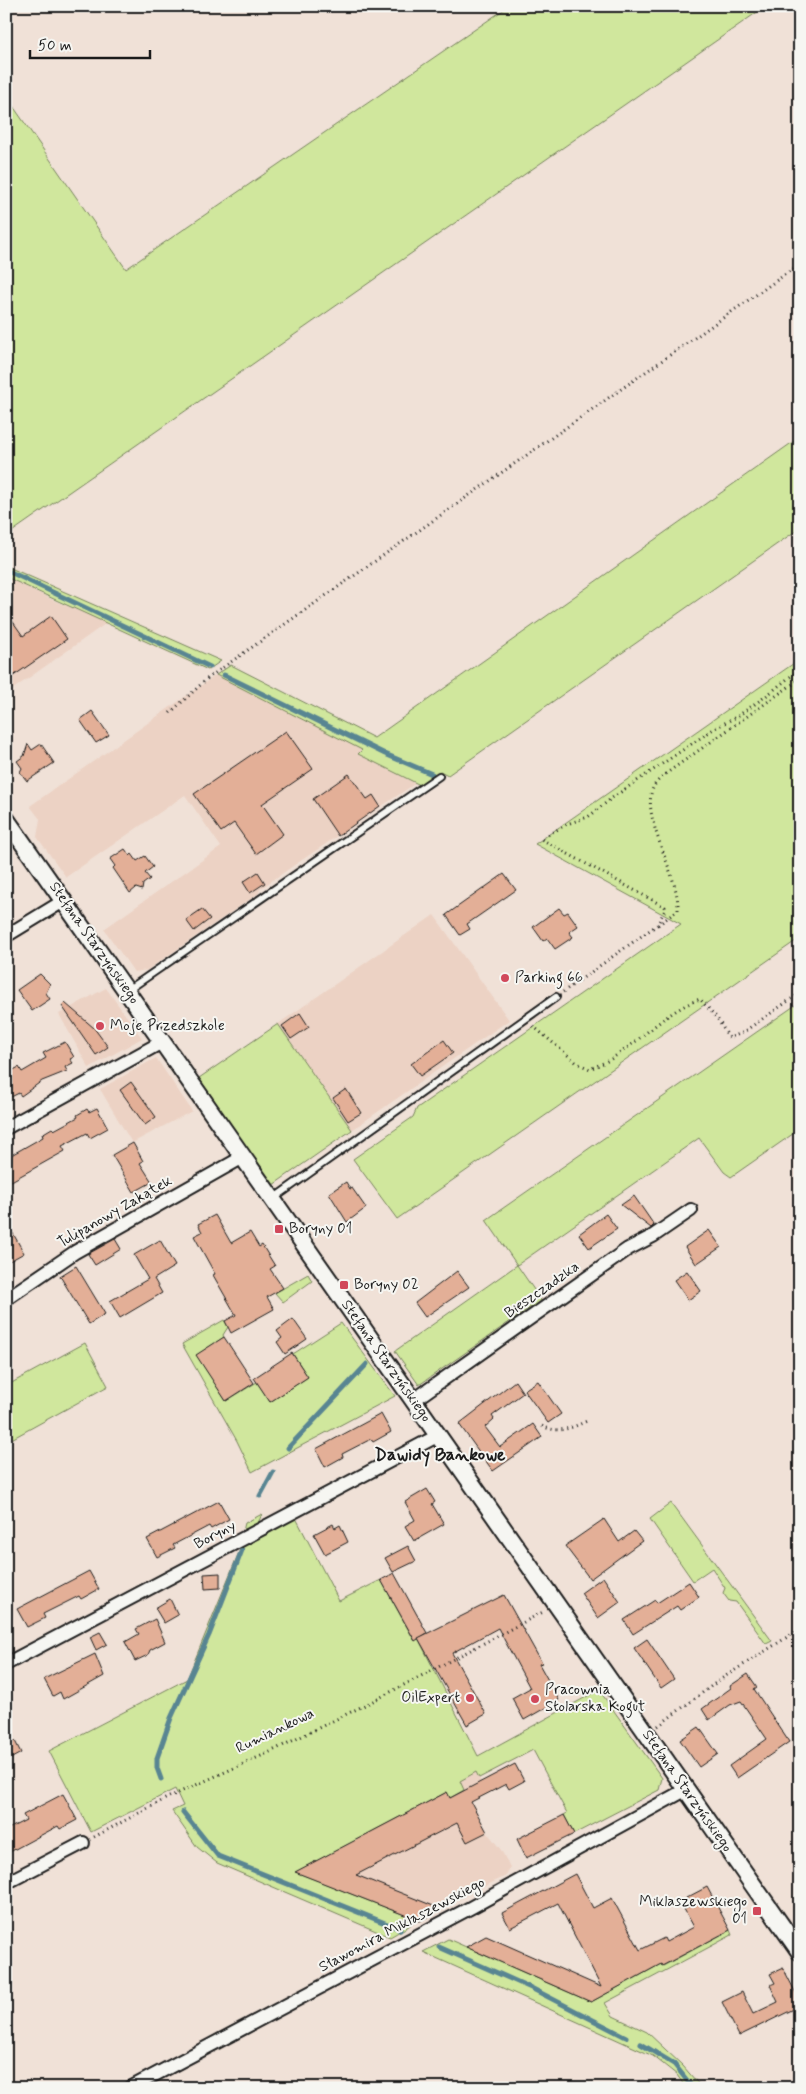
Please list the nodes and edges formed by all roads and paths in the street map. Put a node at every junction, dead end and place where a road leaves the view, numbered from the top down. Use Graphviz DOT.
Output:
graph roads {
  1 [pos="800,264"];
  2 [pos="800,669"];
  3 [pos="800,679"];
  4 [pos="170,713"];
  5 [pos="439,776"];
  6 [pos="6,819"];
  7 [pos="64,900"];
  8 [pos="658,925"];
  9 [pos="6,936"];
  10 [pos="128,990"];
  11 [pos="800,993"];
  12 [pos="556,997"];
  13 [pos="525,1020"];
  14 [pos="162,1042"];
  15 [pos="6,1128"];
  16 [pos="243,1157"];
  17 [pos="272,1199"];
  18 [pos="691,1210"];
  19 [pos="6,1299"];
  20 [pos="414,1400"];
  21 [pos="587,1421"];
  22 [pos="542,1426"];
  23 [pos="439,1435"];
  24 [pos="556,1604"];
  25 [pos="800,1629"];
  26 [pos="6,1664"];
  27 [pos="648,1734"];
  28 [pos="687,1789"];
  29 [pos="83,1843"];
  30 [pos="6,1883"];
  31 [pos="800,1952"];
  32 [pos="130,2088"];
  1 -- 4 [label="path"];
  2 -- 8 [label="path"];
  3 -- 8 [label="path"];
  5 -- 10 [label="lane"];
  6 -- 7 [label="street, Stefana Starzyńskiego"];
  7 -- 9 [label="street"];
  7 -- 10 [label="street, Stefana Starzyńskiego"];
  8 -- 12 [label="path"];
  10 -- 14 [label="street, Stefana Starzyńskiego"];
  11 -- 13 [label="path"];
  12 -- 13 [label="lane"];
  13 -- 17 [label="lane"];
  14 -- 15 [label="street"];
  14 -- 16 [label="street, Stefana Starzyńskiego"];
  16 -- 17 [label="street, Stefana Starzyńskiego"];
  16 -- 19 [label="street, Tulipanowy Zakątek"];
  17 -- 20 [label="street, Stefana Starzyńskiego"];
  18 -- 20 [label="street, Bieszczadzka"];
  20 -- 23 [label="street, Stefana Starzyńskiego"];
  21 -- 22 [label="path"];
  23 -- 24 [label="street, Stefana Starzyńskiego"];
  23 -- 26 [label="street, Boryny"];
  24 -- 27 [label="street, Stefana Starzyńskiego"];
  24 -- 29 [label="path, Rumiankowa"];
  25 -- 27 [label="path"];
  27 -- 28 [label="street, Stefana Starzyńskiego"];
  28 -- 31 [label="street, Stefana Starzyńskiego"];
  28 -- 32 [label="street, Sławomira Miklaszewskiego"];
  29 -- 30 [label="street"];
}
